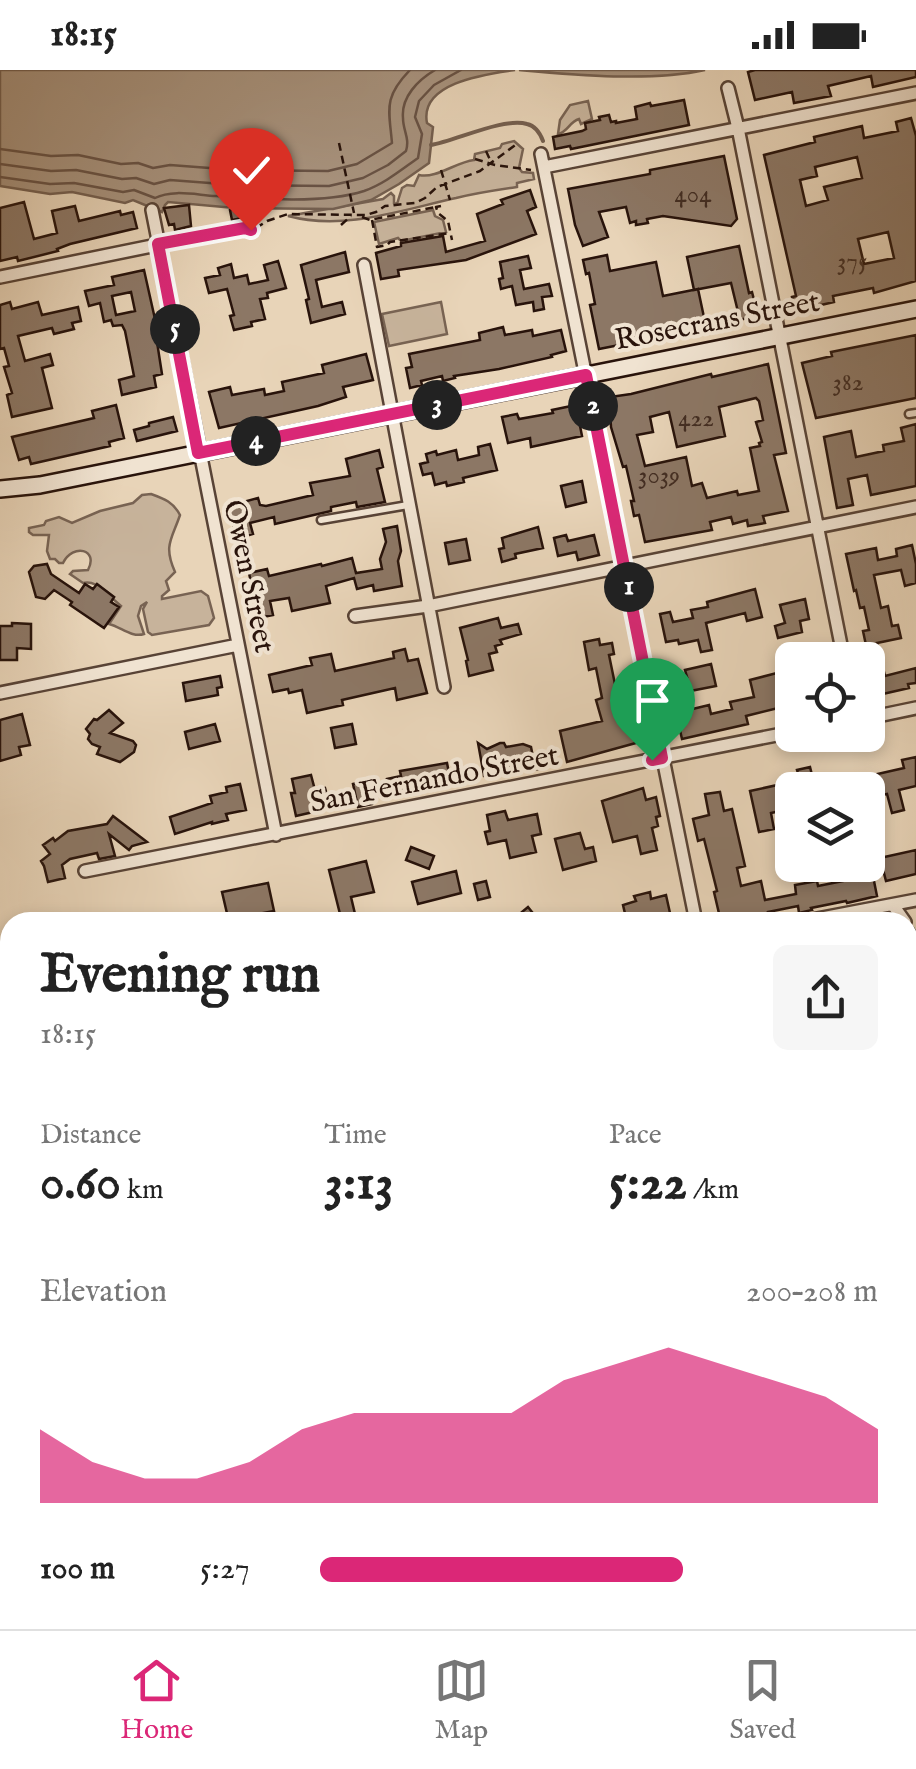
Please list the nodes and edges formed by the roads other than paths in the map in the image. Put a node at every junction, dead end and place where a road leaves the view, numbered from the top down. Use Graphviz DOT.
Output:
graph roads {
  1 [pos="728,88"];
  2 [pos="916,93"];
  3 [pos="738,128"];
  4 [pos="152,210"];
  5 [pos="245,228"];
  6 [pos="158,244"];
  7 [pos="364,265"];
  8 [pos="0,276"];
  9 [pos="916,308"];
  10 [pos="778,336"];
  11 [pos="586,375"];
  12 [pos="391,414"];
  13 [pos="198,453"];
  14 [pos="0,489"];
  15 [pos="408,505"];
  16 [pos="916,508"];
  17 [pos="321,520"];
  18 [pos="818,528"];
  19 [pos="626,567"];
  20 [pos="428,606"];
  21 [pos="355,616"];
  22 [pos="840,642"];
  23 [pos="238,645"];
  24 [pos="444,686"];
  25 [pos="0,693"];
  26 [pos="916,708"];
  27 [pos="885,714"];
  28 [pos="775,735"];
  29 [pos="662,758"];
  30 [pos="276,834"];
  31 [pos="85,871"];
  32 [pos="916,900"];
  33 [pos="892,904"];
  34 [pos="694,912"];
  35 [pos="852,912"];
  36 [pos="897,912"];
  1 -- 3 [label="street"];
  2 -- 3 [label="street"];
  3 -- 10 [label="street"];
  3 -- 11 [label="street"];
  4 -- 6 [label="street, Owen Street"];
  5 -- 6 [label="street"];
  6 -- 8 [label="street"];
  6 -- 13 [label="street, Owen Street"];
  7 -- 12 [label="street"];
  9 -- 10 [label="street, Rosecrans Street"];
  10 -- 11 [label="street, Rosecrans Street"];
  10 -- 18 [label="street"];
  11 -- 12 [label="street, Rosecrans Street"];
  11 -- 19 [label="street"];
  12 -- 13 [label="street, Rosecrans Street"];
  12 -- 15 [label="street"];
  13 -- 14 [label="street, Rosecrans Street"];
  13 -- 23 [label="street, Owen Street"];
  15 -- 17 [label="lane"];
  15 -- 20 [label="street"];
  16 -- 18 [label="street"];
  18 -- 19 [label="street"];
  18 -- 22 [label="street"];
  19 -- 20 [label="street"];
  19 -- 29 [label="street"];
  20 -- 21 [label="street"];
  20 -- 24 [label="street"];
  23 -- 25 [label="street"];
  23 -- 30 [label="street, Owen Street"];
  26 -- 27 [label="street"];
  28 -- 29 [label="street, San Fernando Street"];
  29 -- 30 [label="street, San Fernando Street"];
  29 -- 34 [label="street"];
  30 -- 31 [label="street, San Fernando Street"];
  32 -- 33 [label="street"];
  33 -- 35 [label="street"];
  33 -- 36 [label="street"];
}
